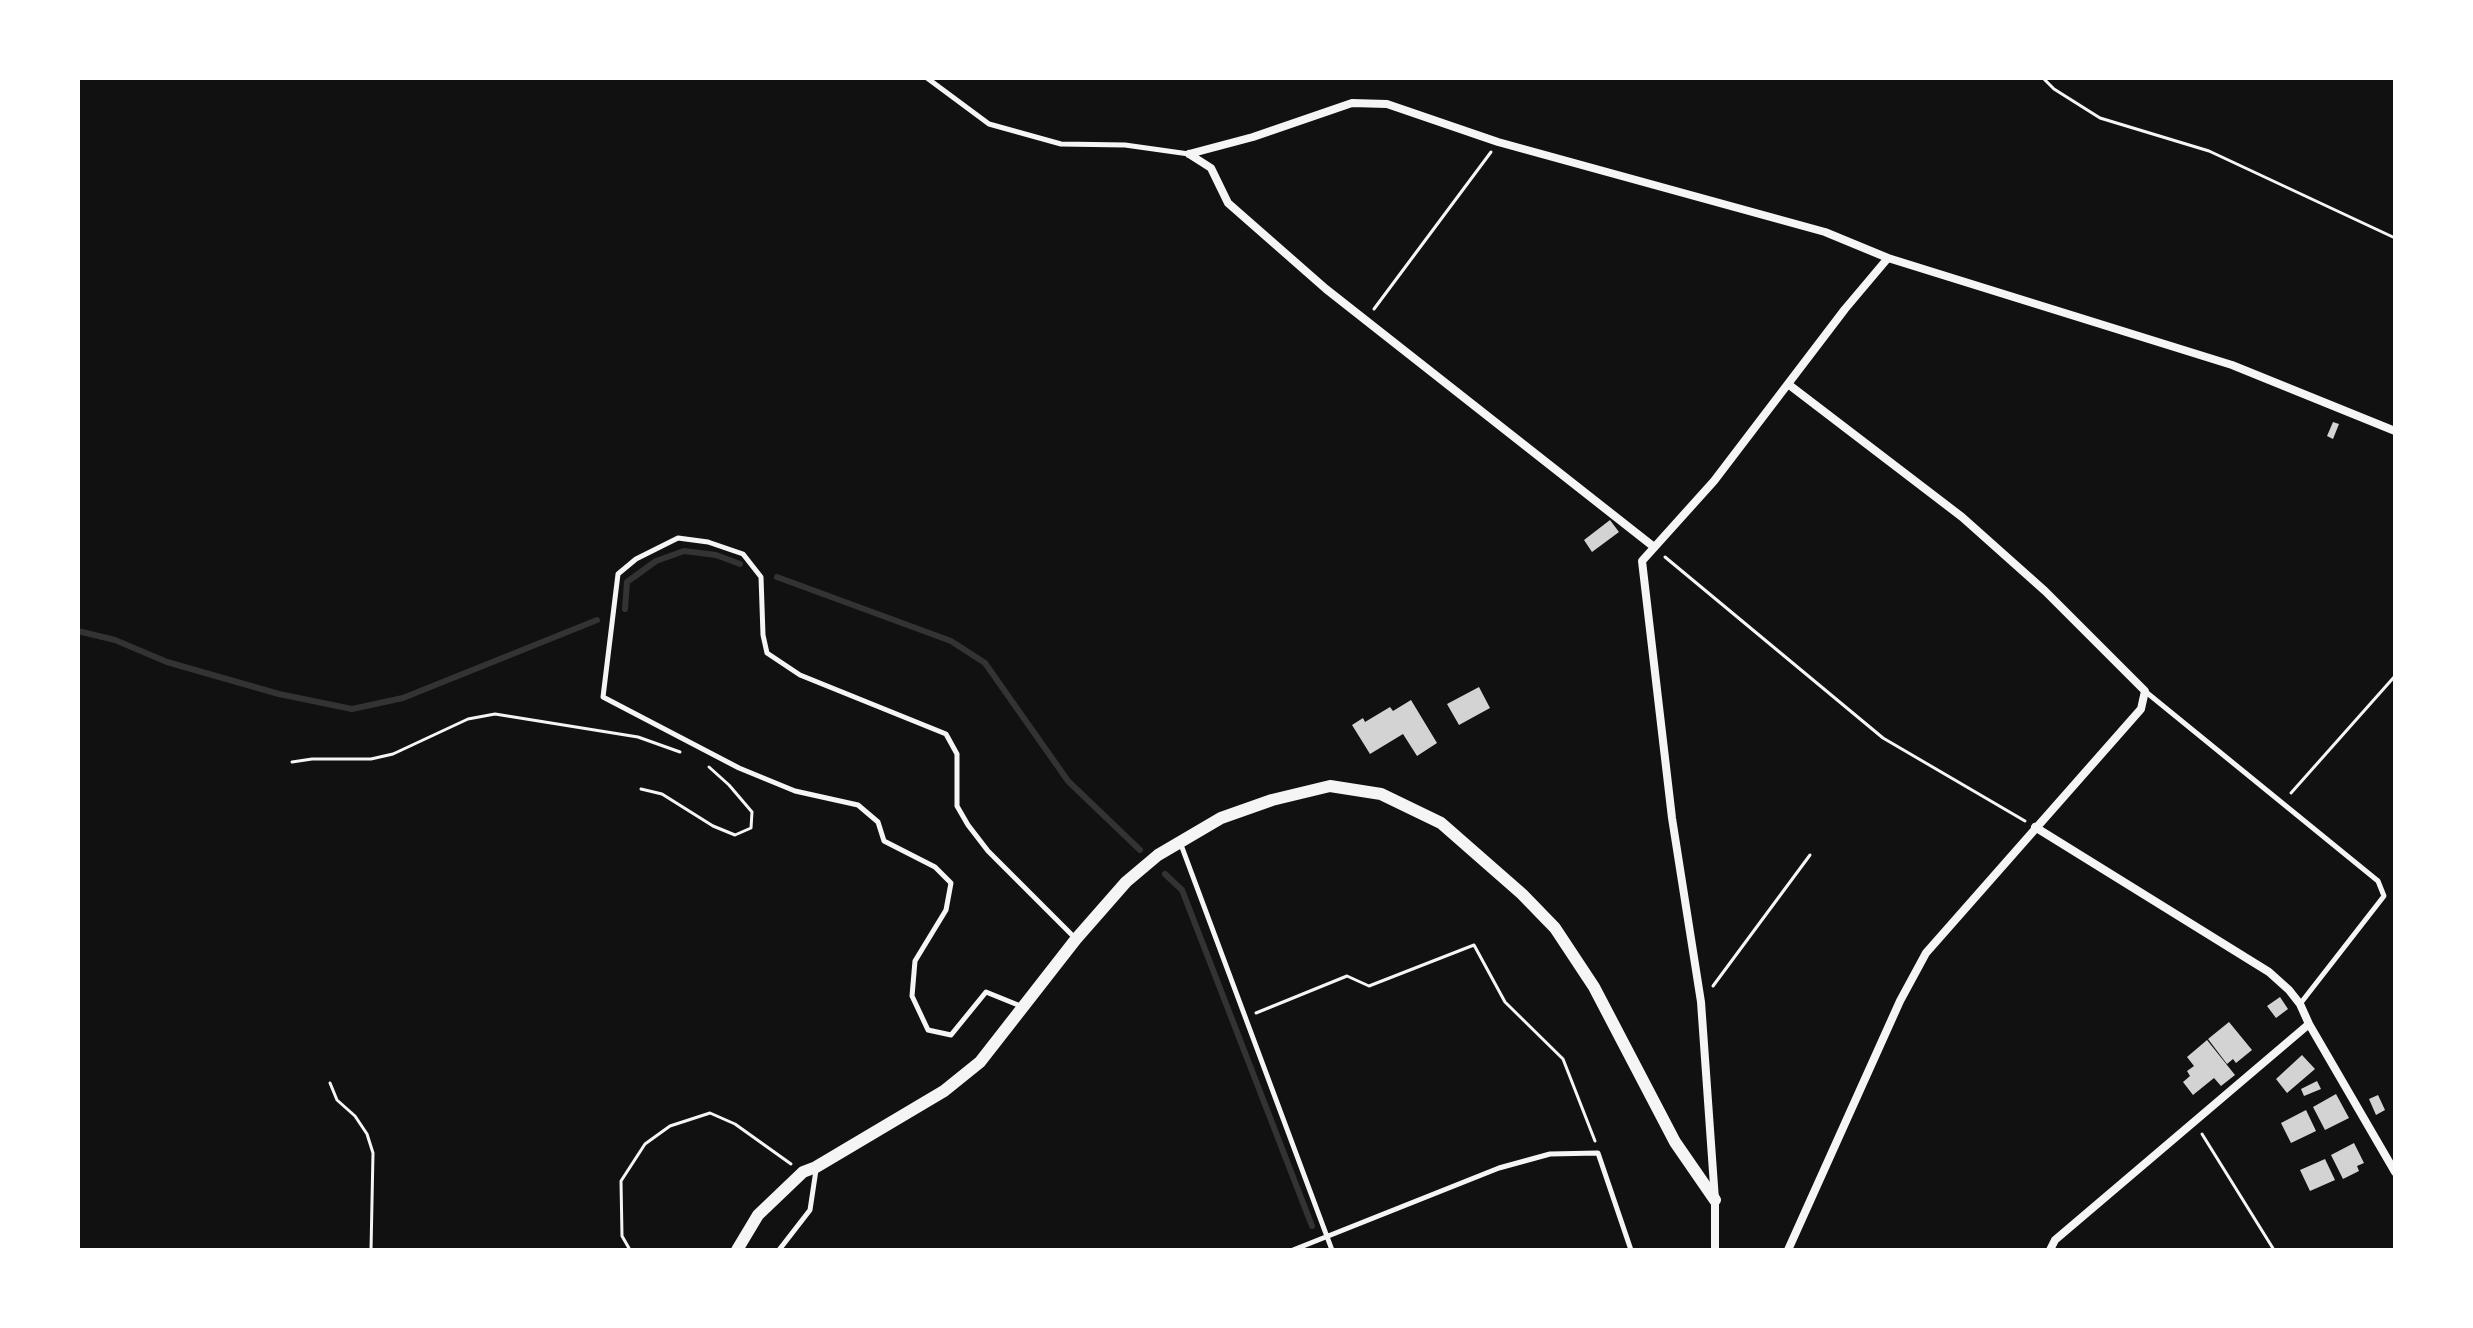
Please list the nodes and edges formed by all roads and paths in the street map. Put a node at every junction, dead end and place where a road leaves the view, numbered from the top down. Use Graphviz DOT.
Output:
graph roads {
  1 [pos="927,78"];
  2 [pos="2043,78"];
  3 [pos="1498,142"];
  4 [pos="1189,154"];
  5 [pos="2395,238"];
  6 [pos="1888,258"];
  7 [pos="1367,319"];
  8 [pos="1788,384"];
  9 [pos="2395,431"];
  10 [pos="1654,547"];
  11 [pos="2395,676"];
  12 [pos="2145,691"];
  13 [pos="689,756"];
  14 [pos="702,761"];
  15 [pos="292,762"];
  16 [pos="641,789"];
  17 [pos="2282,803"];
  18 [pos="2035,827"];
  19 [pos="1179,841"];
  20 [pos="1810,855"];
  21 [pos="1076,939"];
  22 [pos="1701,1002"];
  23 [pos="2300,1004"];
  24 [pos="1024,1007"];
  25 [pos="1245,1018"];
  26 [pos="2309,1024"];
  27 [pos="330,1083"];
  28 [pos="2194,1122"];
  29 [pos="1598,1153"];
  30 [pos="816,1167"];
  31 [pos="803,1172"];
  32 [pos="2395,1172"];
  33 [pos="1715,1200"];
  34 [pos="1327,1236"];
  35 [pos="371,1250"];
  36 [pos="630,1250"];
  37 [pos="737,1250"];
  38 [pos="779,1250"];
  39 [pos="1293,1250"];
  40 [pos="1332,1250"];
  41 [pos="1631,1250"];
  42 [pos="1715,1250"];
  43 [pos="1788,1250"];
  44 [pos="2050,1250"];
  45 [pos="2274,1250"];
  1 -- 4 [label="lane"];
  2 -- 5 [label="path"];
  3 -- 4 [label="street"];
  3 -- 6 [label="street"];
  3 -- 7 [label="path"];
  4 -- 7 [label="street"];
  6 -- 8 [label="street"];
  6 -- 9 [label="street"];
  7 -- 10 [label="street"];
  8 -- 10 [label="street"];
  8 -- 12 [label="street"];
  10 -- 18 [label="path"];
  10 -- 22 [label="street"];
  11 -- 17 [label="path"];
  12 -- 17 [label="lane"];
  12 -- 18 [label="street"];
  13 -- 15 [label="path"];
  14 -- 16 [label="path"];
  17 -- 23 [label="lane"];
  18 -- 23 [label="street"];
  18 -- 43 [label="street"];
  19 -- 21 [label="street"];
  19 -- 25 [label="lane"];
  19 -- 33 [label="street"];
  20 -- 22 [label="path"];
  21 -- 24 [label="street"];
  21 -- 24 [label="lane"];
  22 -- 33 [label="street"];
  23 -- 26 [label="street"];
  24 -- 30 [label="street"];
  25 -- 29 [label="path"];
  25 -- 34 [label="lane"];
  26 -- 28 [label="street"];
  26 -- 32 [label="street"];
  27 -- 35 [label="path"];
  28 -- 44 [label="street"];
  28 -- 45 [label="path"];
  29 -- 34 [label="lane"];
  29 -- 41 [label="lane"];
  30 -- 31 [label="street"];
  30 -- 38 [label="lane"];
  31 -- 36 [label="path"];
  31 -- 37 [label="street"];
  33 -- 42 [label="street"];
  34 -- 39 [label="lane"];
  34 -- 40 [label="lane"];
}
